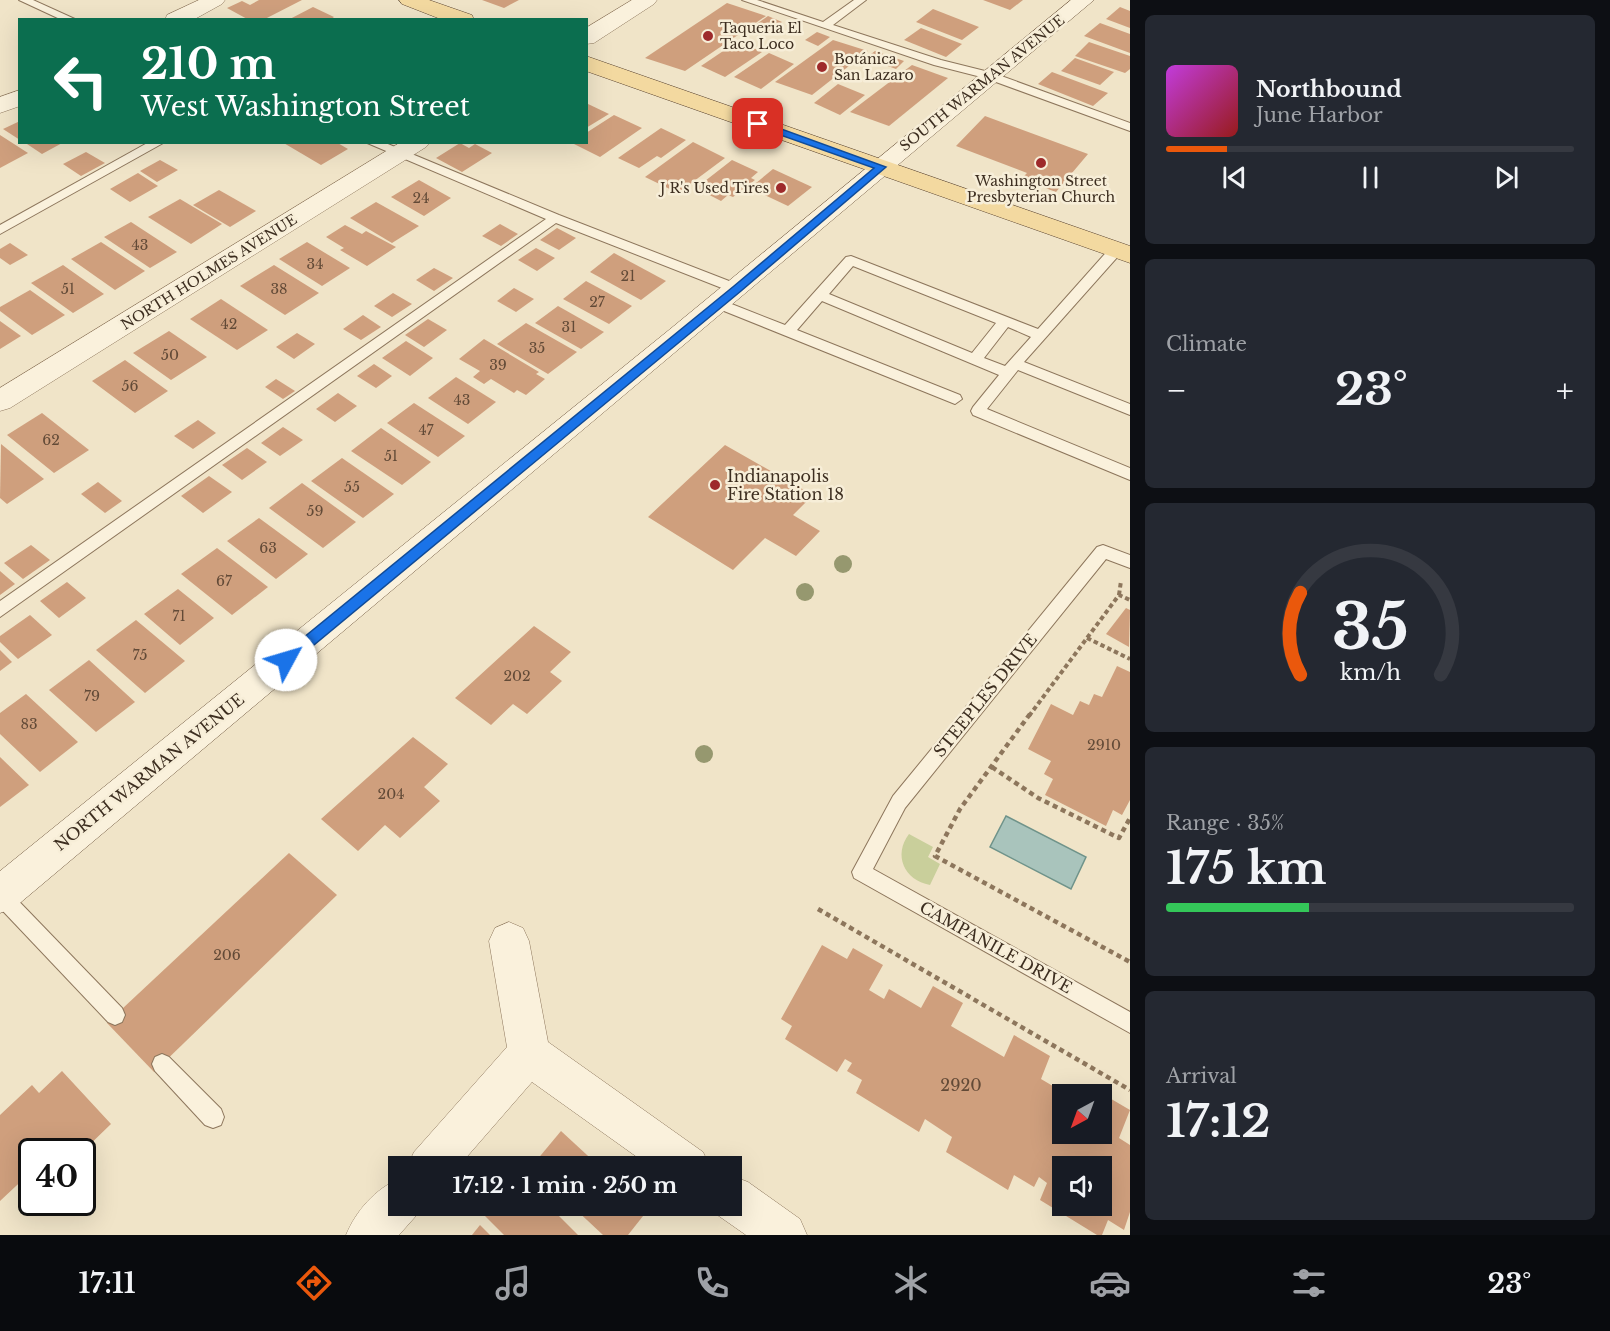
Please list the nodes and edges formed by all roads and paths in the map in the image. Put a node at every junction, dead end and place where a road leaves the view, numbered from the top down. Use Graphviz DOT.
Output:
graph roads {
  1 [pos="24,0"];
  2 [pos="215,0"];
  3 [pos="409,0"];
  4 [pos="647,0"];
  5 [pos="747,0"];
  6 [pos="861,0"];
  7 [pos="1084,0"];
  8 [pos="67,18"];
  9 [pos="179,18"];
  10 [pos="458,18"];
  11 [pos="825,26"];
  12 [pos="588,37"];
  13 [pos="588,64"];
  14 [pos="992,76"];
  15 [pos="18,98"];
  16 [pos="0,106"];
  17 [pos="1130,127"];
  18 [pos="155,144"];
  19 [pos="383,144"];
  20 [pos="408,148"];
  21 [pos="881,167"];
  22 [pos="555,218"];
  23 [pos="0,230"];
  24 [pos="1123,253"];
  25 [pos="820,294"];
  26 [pos="728,296"];
  27 [pos="1005,321"];
  28 [pos="788,331"];
  29 [pos="1040,335"];
  30 [pos="975,359"];
  31 [pos="1011,369"];
  32 [pos="955,399"];
  33 [pos="0,401"];
  34 [pos="1130,410"];
  35 [pos="1130,474"];
  36 [pos="1130,562"];
  37 [pos="1130,600"];
  38 [pos="0,610"];
  39 [pos="1087,638"];
  40 [pos="1130,659"];
  41 [pos="992,767"];
  42 [pos="1130,818"];
  43 [pos="861,872"];
  44 [pos="0,895"];
  45 [pos="818,909"];
  46 [pos="509,941"];
  47 [pos="1130,962"];
  48 [pos="115,1015"];
  49 [pos="1130,1023"];
  50 [pos="529,1054"];
  51 [pos="162,1064"];
  52 [pos="1130,1090"];
  53 [pos="213,1117"];
  54 [pos="439,1156"];
  55 [pos="673,1156"];
  56 [pos="742,1205"];
  57 [pos="388,1213"];
  58 [pos="369,1235"];
  59 [pos="783,1235"];
  1 -- 8 [label="lane"];
  2 -- 9 [label="street"];
  3 -- 10 [label="main road"];
  4 -- 12 [label="street"];
  5 -- 11 [label="lane"];
  6 -- 11 [label="lane"];
  7 -- 14 [label="street, SOUTH WARMAN AVENUE"];
  11 -- 14 [label="lane"];
  13 -- 21 [label="main road"];
  14 -- 17 [label="lane"];
  14 -- 21 [label="street, SOUTH WARMAN AVENUE"];
  15 -- 16 [label="street"];
  18 -- 23 [label="lane"];
  19 -- 20 [label="lane"];
  20 -- 22 [label="lane"];
  20 -- 33 [label="street, NORTH HOLMES AVENUE"];
  21 -- 24 [label="main road"];
  21 -- 26 [label="street, NORTH WARMAN AVENUE"];
  22 -- 26 [label="lane"];
  22 -- 38 [label="lane"];
  24 -- 29 [label="lane"];
  25 -- 27 [label="lane"];
  25 -- 28 [label="lane"];
  25 -- 30 [label="lane"];
  26 -- 28 [label="lane"];
  26 -- 44 [label="street, NORTH WARMAN AVENUE"];
  27 -- 29 [label="lane"];
  27 -- 30 [label="lane"];
  28 -- 32 [label="lane"];
  29 -- 31 [label="lane"];
  30 -- 31 [label="lane"];
  31 -- 34 [label="lane"];
  31 -- 35 [label="lane"];
  36 -- 43 [label="lane, STEEPLES DRIVE"];
  37 -- 39 [label="path"];
  39 -- 40 [label="path"];
  39 -- 41 [label="path"];
  41 -- 42 [label="path"];
  41 -- 47 [label="path"];
  43 -- 49 [label="lane, CAMPANILE DRIVE"];
  44 -- 48 [label="lane"];
  45 -- 52 [label="path"];
  46 -- 50 [label="street"];
  50 -- 54 [label="street"];
  50 -- 55 [label="street"];
  51 -- 53 [label="lane"];
  56 -- 59 [label="street"];
  57 -- 58 [label="street"];
}
